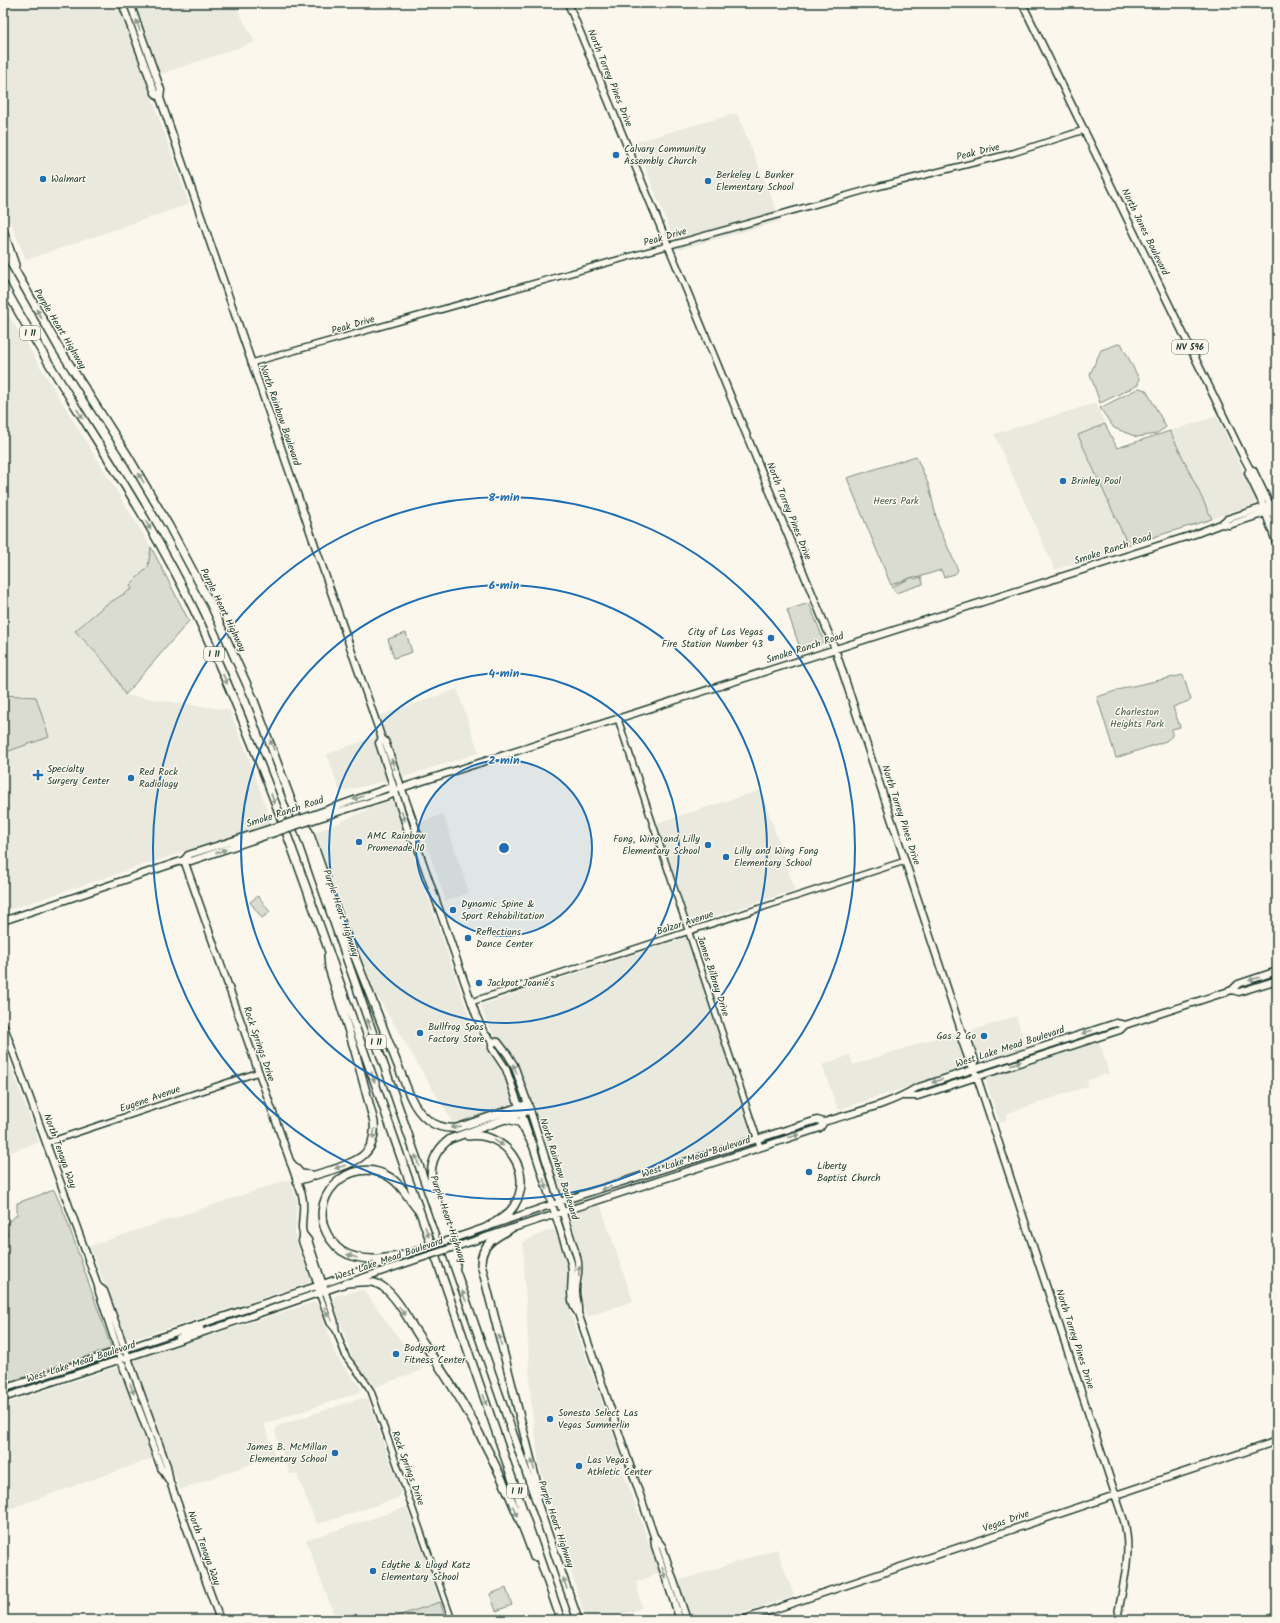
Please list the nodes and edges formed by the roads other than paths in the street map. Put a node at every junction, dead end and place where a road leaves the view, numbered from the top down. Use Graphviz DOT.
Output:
graph roads {
  1 [pos="122,3"];
  2 [pos="130,3"];
  3 [pos="568,3"];
  4 [pos="1022,3"];
  5 [pos="142,47"];
  6 [pos="1084,130"];
  7 [pos="3,230"];
  8 [pos="668,246"];
  9 [pos="3,249"];
  10 [pos="19,279"];
  11 [pos="3,284"];
  12 [pos="3,294"];
  13 [pos="252,363"];
  14 [pos="59,381"];
  15 [pos="1277,503"];
  16 [pos="1270,509"];
  17 [pos="1277,526"];
  18 [pos="1277,546"];
  19 [pos="835,649"];
  20 [pos="618,719"];
  21 [pos="382,739"];
  22 [pos="401,788"];
  23 [pos="395,790"];
  24 [pos="294,808"];
  25 [pos="416,840"];
  26 [pos="184,860"];
  27 [pos="905,860"];
  28 [pos="3,921"];
  29 [pos="689,931"];
  30 [pos="328,948"];
  31 [pos="1277,971"];
  32 [pos="1277,976"];
  33 [pos="1277,980"];
  34 [pos="1266,983"];
  35 [pos="1232,990"];
  36 [pos="471,1002"];
  37 [pos="3,1024"];
  38 [pos="1125,1025"];
  39 [pos="1069,1038"];
  40 [pos="492,1041"];
  41 [pos="1072,1046"];
  42 [pos="974,1068"];
  43 [pos="259,1072"];
  44 [pos="977,1076"];
  45 [pos="902,1096"];
  46 [pos="529,1107"];
  47 [pos="520,1110"];
  48 [pos="506,1118"];
  49 [pos="824,1122"];
  50 [pos="758,1139"];
  51 [pos="46,1143"];
  52 [pos="533,1145"];
  53 [pos="760,1147"];
  54 [pos="701,1157"];
  55 [pos="291,1163"];
  56 [pos="698,1168"];
  57 [pos="684,1172"];
  58 [pos="313,1176"];
  59 [pos="651,1177"];
  60 [pos="431,1180"];
  61 [pos="297,1181"];
  62 [pos="609,1197"];
  63 [pos="559,1202"];
  64 [pos="552,1205"];
  65 [pos="562,1212"];
  66 [pos="422,1214"];
  67 [pos="555,1214"];
  68 [pos="488,1227"];
  69 [pos="509,1230"];
  70 [pos="404,1255"];
  71 [pos="457,1276"];
  72 [pos="347,1283"];
  73 [pos="321,1284"];
  74 [pos="322,1292"];
  75 [pos="281,1297"];
  76 [pos="251,1307"];
  77 [pos="578,1313"];
  78 [pos="254,1315"];
  79 [pos="226,1316"];
  80 [pos="201,1324"];
  81 [pos="227,1324"];
  82 [pos="204,1332"];
  83 [pos="169,1344"];
  84 [pos="122,1350"];
  85 [pos="125,1358"];
  86 [pos="36,1378"];
  87 [pos="39,1386"];
  88 [pos="3,1389"];
  89 [pos="3,1398"];
  90 [pos="146,1428"];
  91 [pos="1277,1441"];
  92 [pos="160,1447"];
  93 [pos="156,1454"];
  94 [pos="167,1466"];
  95 [pos="170,1482"];
  96 [pos="1116,1495"];
  97 [pos="538,1504"];
  98 [pos="654,1536"];
  99 [pos="220,1620"];
  100 [pos="452,1620"];
  101 [pos="560,1620"];
  102 [pos="578,1620"];
  103 [pos="680,1620"];
  104 [pos="687,1620"];
  105 [pos="742,1620"];
  106 [pos="1117,1620"];
  1 -- 5 [label="main road, North Rainbow Boulevard"];
  5 -- 2 [label="main road, North Rainbow Boulevard, one-way"];
  3 -- 8 [label="main road, North Torrey Pines Drive"];
  4 -- 6 [label="main road, North Jones Boulevard / NV 596"];
  5 -- 13 [label="main road, North Rainbow Boulevard"];
  6 -- 8 [label="street, Peak Drive"];
  6 -- 16 [label="main road, North Jones Boulevard / NV 596"];
  7 -- 10 [label="highway"];
  8 -- 13 [label="street, Peak Drive"];
  8 -- 19 [label="main road, North Torrey Pines Drive"];
  9 -- 10 [label="highway, Purple Heart Highway / I 11"];
  24 -- 10 [label="highway, Purple Heart Highway / I 11, one-way"];
  11 -- 14 [label="highway, I 11"];
  12 -- 14 [label="highway"];
  13 -- 21 [label="main road, North Rainbow Boulevard"];
  14 -- 30 [label="highway, I 11, one-way"];
  15 -- 16 [label="main road, Smoke Ranch Road"];
  16 -- 17 [label="main road, North Jones Boulevard"];
  16 -- 18 [label="main road, North Jones Boulevard"];
  16 -- 19 [label="main road, Smoke Ranch Road"];
  19 -- 20 [label="main road, Smoke Ranch Road"];
  19 -- 27 [label="main road, North Torrey Pines Drive"];
  20 -- 22 [label="main road, Smoke Ranch Road"];
  20 -- 29 [label="street, James Bilbray Drive"];
  22 -- 21 [label="main road, North Rainbow Boulevard, one-way"];
  21 -- 23 [label="main road, North Rainbow Boulevard"];
  22 -- 23 [label="main road, Smoke Ranch Road"];
  22 -- 25 [label="main road, North Rainbow Boulevard"];
  23 -- 25 [label="main road, North Rainbow Boulevard, one-way"];
  23 -- 26 [label="main road, Smoke Ranch Road, bridge"];
  47 -- 24 [label="highway, one-way"];
  71 -- 24 [label="highway, Purple Heart Highway / I 11, one-way"];
  25 -- 36 [label="main road, North Rainbow Boulevard"];
  26 -- 28 [label="main road, Smoke Ranch Road"];
  26 -- 43 [label="main road, Rock Springs Drive"];
  27 -- 29 [label="street, Balzar Avenue"];
  27 -- 42 [label="main road, North Torrey Pines Drive"];
  29 -- 36 [label="street, Balzar Avenue"];
  29 -- 50 [label="street, James Bilbray Drive"];
  30 -- 58 [label="highway, one-way"];
  30 -- 66 [label="highway, I 11, one-way"];
  31 -- 35 [label="main road, West Lake Mead Boulevard, one-way"];
  32 -- 34 [label="main road"];
  33 -- 34 [label="main road, West Lake Mead Boulevard"];
  34 -- 35 [label="main road, West Lake Mead Boulevard"];
  35 -- 38 [label="main road, West Lake Mead Boulevard"];
  36 -- 40 [label="main road, North Rainbow Boulevard"];
  37 -- 51 [label="main road, North Tenaya Way"];
  38 -- 39 [label="main road, West Lake Mead Boulevard, one-way"];
  38 -- 41 [label="main road, West Lake Mead Boulevard"];
  39 -- 41 [label="main road"];
  39 -- 42 [label="main road, West Lake Mead Boulevard"];
  46 -- 40 [label="main road, North Rainbow Boulevard, one-way"];
  40 -- 47 [label="main road, North Rainbow Boulevard"];
  44 -- 41 [label="main road, West Lake Mead Boulevard, one-way"];
  42 -- 44 [label="main road, North Torrey Pines Drive"];
  42 -- 45 [label="main road, West Lake Mead Boulevard, one-way"];
  43 -- 51 [label="street, Eugene Avenue"];
  43 -- 55 [label="main road, Rock Springs Drive"];
  44 -- 45 [label="main road, West Lake Mead Boulevard"];
  44 -- 96 [label="main road, North Torrey Pines Drive"];
  45 -- 49 [label="main road, West Lake Mead Boulevard"];
  46 -- 47 [label="highway"];
  46 -- 63 [label="main road, North Rainbow Boulevard"];
  47 -- 48 [label="highway"];
  47 -- 52 [label="main road, North Rainbow Boulevard"];
  48 -- 52 [label="highway"];
  48 -- 60 [label="highway"];
  49 -- 50 [label="main road, West Lake Mead Boulevard"];
  53 -- 49 [label="main road, West Lake Mead Boulevard, one-way"];
  50 -- 53 [label="street, James Bilbray Drive"];
  50 -- 54 [label="main road, West Lake Mead Boulevard"];
  51 -- 84 [label="main road, North Tenaya Way"];
  52 -- 64 [label="main road, North Rainbow Boulevard, one-way"];
  53 -- 56 [label="main road, West Lake Mead Boulevard"];
  54 -- 56 [label="main road"];
  54 -- 59 [label="main road, West Lake Mead Boulevard"];
  55 -- 58 [label="highway"];
  55 -- 61 [label="main road, Rock Springs Drive"];
  56 -- 57 [label="main road, West Lake Mead Boulevard"];
  57 -- 59 [label="main road"];
  57 -- 62 [label="main road, West Lake Mead Boulevard"];
  58 -- 61 [label="highway"];
  59 -- 62 [label="main road"];
  59 -- 63 [label="main road, West Lake Mead Boulevard, one-way"];
  60 -- 68 [label="highway, one-way"];
  60 -- 71 [label="highway"];
  61 -- 73 [label="main road, Rock Springs Drive"];
  62 -- 65 [label="main road, West Lake Mead Boulevard"];
  63 -- 64 [label="main road, West Lake Mead Boulevard"];
  63 -- 65 [label="main road, North Rainbow Boulevard"];
  64 -- 67 [label="main road, North Rainbow Boulevard"];
  64 -- 68 [label="main road, West Lake Mead Boulevard"];
  65 -- 67 [label="main road, West Lake Mead Boulevard"];
  77 -- 65 [label="main road, North Rainbow Boulevard, one-way"];
  70 -- 66 [label="highway, one-way"];
  66 -- 101 [label="highway, I 11, one-way"];
  67 -- 69 [label="main road, West Lake Mead Boulevard"];
  67 -- 77 [label="main road, North Rainbow Boulevard"];
  68 -- 70 [label="main road, West Lake Mead Boulevard, bridge"];
  69 -- 72 [label="main road, West Lake Mead Boulevard, bridge"];
  97 -- 69 [label="highway, one-way"];
  70 -- 73 [label="main road, West Lake Mead Boulevard"];
  97 -- 71 [label="highway, Purple Heart Highway / I 11, one-way"];
  72 -- 74 [label="main road, West Lake Mead Boulevard"];
  72 -- 101 [label="highway, one-way"];
  73 -- 74 [label="main road, Rock Springs Drive"];
  73 -- 75 [label="main road, West Lake Mead Boulevard"];
  74 -- 78 [label="main road, West Lake Mead Boulevard"];
  74 -- 100 [label="street, Rock Springs Drive"];
  75 -- 76 [label="main road, West Lake Mead Boulevard"];
  75 -- 78 [label="main road"];
  76 -- 79 [label="main road, West Lake Mead Boulevard"];
  76 -- 81 [label="main road"];
  77 -- 98 [label="main road, North Rainbow Boulevard"];
  78 -- 81 [label="main road, West Lake Mead Boulevard"];
  79 -- 80 [label="main road, West Lake Mead Boulevard"];
  79 -- 82 [label="main road"];
  80 -- 83 [label="main road"];
  80 -- 84 [label="main road, West Lake Mead Boulevard"];
  81 -- 82 [label="main road, West Lake Mead Boulevard"];
  82 -- 83 [label="main road, West Lake Mead Boulevard"];
  83 -- 85 [label="main road, West Lake Mead Boulevard"];
  84 -- 85 [label="main road, North Tenaya Way"];
  84 -- 86 [label="main road, West Lake Mead Boulevard"];
  85 -- 87 [label="main road, West Lake Mead Boulevard"];
  85 -- 90 [label="main road, North Tenaya Way, one-way"];
  85 -- 92 [label="main road, North Tenaya Way"];
  86 -- 87 [label="main road"];
  86 -- 88 [label="main road, West Lake Mead Boulevard"];
  87 -- 89 [label="main road, West Lake Mead Boulevard"];
  90 -- 92 [label="main road"];
  90 -- 93 [label="main road, North Tenaya Way"];
  91 -- 96 [label="main road, Vegas Drive"];
  92 -- 94 [label="main road, North Tenaya Way"];
  93 -- 94 [label="main road"];
  93 -- 95 [label="main road, North Tenaya Way"];
  94 -- 95 [label="main road, North Tenaya Way"];
  95 -- 99 [label="main road, North Tenaya Way"];
  96 -- 105 [label="main road, Vegas Drive"];
  96 -- 106 [label="main road, North Torrey Pines Drive"];
  102 -- 97 [label="highway, Purple Heart Highway / I 11, one-way"];
  98 -- 103 [label="main road, North Rainbow Boulevard, one-way"];
  98 -- 104 [label="main road, North Rainbow Boulevard"];
}
